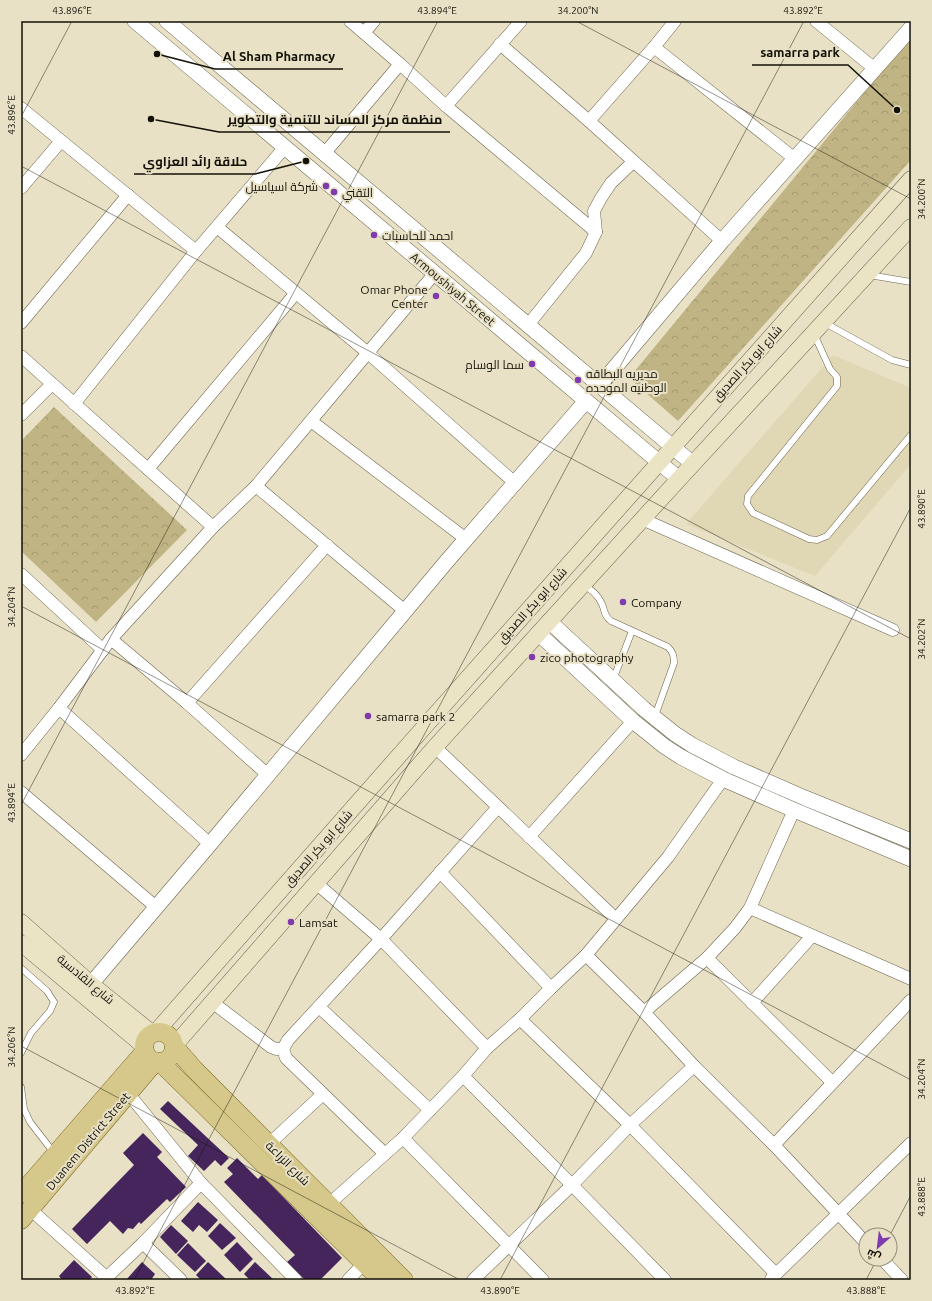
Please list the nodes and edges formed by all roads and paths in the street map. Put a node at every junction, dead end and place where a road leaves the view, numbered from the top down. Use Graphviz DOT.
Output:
graph roads {
  1 [pos="135,21"];
  2 [pos="167,21"];
  3 [pos="350,21"];
  4 [pos="374,21"];
  5 [pos="521,21"];
  6 [pos="675,21"];
  7 [pos="816,21"];
  8 [pos="911,28"];
  9 [pos="364,33"];
  10 [pos="500,44"];
  11 [pos="654,47"];
  12 [pos="400,64"];
  13 [pos="875,69"];
  14 [pos="446,106"];
  15 [pos="21,108"];
  16 [pos="589,121"];
  17 [pos="61,140"];
  18 [pos="285,147"];
  19 [pos="324,154"];
  20 [pos="795,159"];
  21 [pos="634,162"];
  22 [pos="352,177"];
  23 [pos="911,179"];
  24 [pos="21,188"];
  25 [pos="338,192"];
  26 [pos="128,195"];
  27 [pos="217,227"];
  28 [pos="911,228"];
  29 [pos="596,232"];
  30 [pos="722,241"];
  31 [pos="196,251"];
  32 [pos="435,273"];
  33 [pos="867,274"];
  34 [pos="911,282"];
  35 [pos="295,294"];
  36 [pos="21,323"];
  37 [pos="528,325"];
  38 [pos="818,327"];
  39 [pos="368,353"];
  40 [pos="21,356"];
  41 [pos="911,365"];
  42 [pos="52,384"];
  43 [pos="600,385"];
  44 [pos="586,401"];
  45 [pos="74,404"];
  46 [pos="21,415"];
  47 [pos="311,421"];
  48 [pos="911,435"];
  49 [pos="673,447"];
  50 [pos="659,462"];
  51 [pos="693,464"];
  52 [pos="148,469"];
  53 [pos="679,479"];
  54 [pos="515,483"];
  55 [pos="256,486"];
  56 [pos="642,519"];
  57 [pos="213,527"];
  58 [pos="466,539"];
  59 [pos="327,545"];
  60 [pos="21,574"];
  61 [pos="583,584"];
  62 [pos="405,611"];
  63 [pos="549,621"];
  64 [pos="894,630"];
  65 [pos="632,631"];
  66 [pos="538,633"];
  67 [pos="111,639"];
  68 [pos="103,650"];
  69 [pos="613,680"];
  70 [pos="188,702"];
  71 [pos="59,708"];
  72 [pos="654,718"];
  73 [pos="633,721"];
  74 [pos="435,747"];
  75 [pos="21,755"];
  76 [pos="268,775"];
  77 [pos="723,779"];
  78 [pos="21,792"];
  79 [pos="498,807"];
  80 [pos="794,810"];
  81 [pos="529,837"];
  82 [pos="911,841"];
  83 [pos="210,844"];
  84 [pos="911,859"];
  85 [pos="440,872"];
  86 [pos="316,883"];
  87 [pos="156,907"];
  88 [pos="750,908"];
  89 [pos="616,919"];
  90 [pos="21,922"];
  91 [pos="812,936"];
  92 [pos="380,939"];
  93 [pos="21,943"];
  94 [pos="586,955"];
  95 [pos="706,958"];
  96 [pos="21,968"];
  97 [pos="911,978"];
  98 [pos="91,984"];
  99 [pos="550,988"];
  100 [pos="911,1000"];
  101 [pos="212,1002"];
  102 [pos="752,1003"];
  103 [pos="319,1007"];
  104 [pos="644,1012"];
  105 [pos="520,1019"];
  106 [pos="174,1046"];
  107 [pos="152,1048"];
  108 [pos="487,1048"];
  109 [pos="283,1049"];
  110 [pos="21,1053"];
  111 [pos="694,1066"];
  112 [pos="463,1076"];
  113 [pos="832,1082"];
  114 [pos="21,1087"];
  115 [pos="128,1093"];
  116 [pos="323,1094"];
  117 [pos="430,1110"];
  118 [pos="630,1125"];
  119 [pos="403,1138"];
  120 [pos="269,1144"];
  121 [pos="911,1144"];
  122 [pos="774,1145"];
  123 [pos="55,1154"];
  124 [pos="385,1154"];
  125 [pos="201,1183"];
  126 [pos="572,1185"];
  127 [pos="329,1204"];
  128 [pos="24,1208"];
  129 [pos="838,1214"];
  130 [pos="858,1235"];
  131 [pos="143,1243"];
  132 [pos="508,1246"];
  133 [pos="370,1257"];
  134 [pos="890,1267"];
  135 [pos="773,1277"];
  136 [pos="105,1279"];
  137 [pos="181,1280"];
  138 [pos="296,1280"];
  139 [pos="348,1280"];
  140 [pos="380,1280"];
  141 [pos="404,1280"];
  142 [pos="473,1280"];
  143 [pos="543,1280"];
  144 [pos="665,1280"];
  145 [pos="902,1280"];
  1 -- 18 [label="street, Armoushiyah Street"];
  2 -- 19 [label="street, Armoushiyah Street"];
  3 -- 9 [label="street"];
  4 -- 9 [label="street"];
  5 -- 10 [label="street"];
  6 -- 11 [label="street"];
  7 -- 13 [label="street"];
  8 -- 13 [label="street"];
  9 -- 12 [label="street"];
  10 -- 14 [label="street"];
  10 -- 16 [label="street"];
  11 -- 16 [label="street"];
  11 -- 20 [label="street"];
  12 -- 14 [label="street"];
  12 -- 19 [label="street"];
  13 -- 20 [label="street"];
  14 -- 29 [label="street"];
  15 -- 17 [label="street"];
  16 -- 21 [label="street"];
  17 -- 24 [label="street"];
  17 -- 26 [label="street"];
  18 -- 25 [label="street, Armoushiyah Street"];
  18 -- 27 [label="street"];
  19 -- 22 [label="street, Armoushiyah Street"];
  20 -- 30 [label="street"];
  21 -- 29 [label="street"];
  21 -- 30 [label="street"];
  22 -- 25 [label="street"];
  22 -- 37 [label="street, Armoushiyah Street"];
  23 -- 49 [label="main road, شارع ابو بكر الصديق"];
  25 -- 32 [label="street, Armoushiyah Street"];
  26 -- 31 [label="street"];
  26 -- 36 [label="street"];
  27 -- 31 [label="street"];
  27 -- 35 [label="street"];
  28 -- 33 [label="main road, شارع ابو بكر الصديق"];
  29 -- 37 [label="street"];
  30 -- 43 [label="street"];
  31 -- 45 [label="street"];
  32 -- 39 [label="street"];
  32 -- 44 [label="street, Armoushiyah Street"];
  33 -- 34 [label="lane"];
  33 -- 38 [label="main road, شارع ابو بكر الصديق"];
  35 -- 39 [label="street"];
  35 -- 52 [label="street"];
  37 -- 43 [label="street, Armoushiyah Street"];
  38 -- 41 [label="lane"];
  38 -- 48 [label="lane"];
  38 -- 51 [label="main road, شارع ابو بكر الصديق"];
  39 -- 47 [label="street"];
  39 -- 54 [label="street"];
  40 -- 42 [label="street"];
  42 -- 45 [label="street"];
  42 -- 46 [label="street"];
  43 -- 49 [label="street, Armoushiyah Street"];
  44 -- 50 [label="street, Armoushiyah Street"];
  44 -- 54 [label="street"];
  45 -- 52 [label="street"];
  47 -- 55 [label="street"];
  47 -- 58 [label="street"];
  49 -- 50 [label="main road, شارع ابو بكر الصديق"];
  49 -- 51 [label="street, Armoushiyah Street"];
  50 -- 53 [label="street, Armoushiyah Street"];
  50 -- 107 [label="main road, شارع ابو بكر الصديق"];
  51 -- 53 [label="main road, شارع ابو بكر الصديق"];
  52 -- 57 [label="street"];
  53 -- 56 [label="main road, شارع ابو بكر الصديق"];
  54 -- 58 [label="street"];
  55 -- 57 [label="street"];
  55 -- 59 [label="street"];
  56 -- 61 [label="main road, شارع ابو بكر الصديق"];
  56 -- 64 [label="street"];
  57 -- 67 [label="street"];
  58 -- 62 [label="street"];
  59 -- 62 [label="street"];
  59 -- 70 [label="street"];
  60 -- 68 [label="street"];
  61 -- 63 [label="main road, شارع ابو بكر الصديق"];
  61 -- 65 [label="lane"];
  62 -- 76 [label="street"];
  63 -- 66 [label="main road, شارع ابو بكر الصديق"];
  63 -- 69 [label="street"];
  65 -- 69 [label="lane"];
  65 -- 72 [label="lane"];
  66 -- 73 [label="street"];
  66 -- 74 [label="main road, شارع ابو بكر الصديق"];
  67 -- 68 [label="street"];
  67 -- 70 [label="street"];
  68 -- 71 [label="street"];
  69 -- 72 [label="street"];
  70 -- 76 [label="street"];
  71 -- 75 [label="street"];
  71 -- 83 [label="street"];
  72 -- 82 [label="street"];
  73 -- 77 [label="street"];
  73 -- 81 [label="street"];
  74 -- 79 [label="street"];
  74 -- 86 [label="main road, شارع ابو بكر الصديق"];
  76 -- 83 [label="street"];
  77 -- 80 [label="street"];
  77 -- 89 [label="street"];
  78 -- 87 [label="street"];
  79 -- 81 [label="street"];
  79 -- 85 [label="street"];
  80 -- 84 [label="street"];
  80 -- 88 [label="street"];
  81 -- 89 [label="street"];
  83 -- 87 [label="street"];
  85 -- 92 [label="street"];
  85 -- 99 [label="street"];
  86 -- 92 [label="street"];
  86 -- 101 [label="main road, شارع ابو بكر الصديق"];
  87 -- 98 [label="street"];
  88 -- 91 [label="street"];
  88 -- 95 [label="street"];
  89 -- 94 [label="street"];
  90 -- 98 [label="main road, شارع القادسية"];
  91 -- 97 [label="street"];
  91 -- 102 [label="street"];
  92 -- 103 [label="street"];
  92 -- 108 [label="street"];
  93 -- 107 [label="main road, شارع القادسية"];
  94 -- 99 [label="street"];
  94 -- 104 [label="street"];
  95 -- 102 [label="street"];
  95 -- 104 [label="street"];
  96 -- 110 [label="lane"];
  98 -- 107 [label="main road, شارع القادسية"];
  99 -- 105 [label="street"];
  100 -- 113 [label="street"];
  101 -- 106 [label="main road, شارع ابو بكر الصديق"];
  101 -- 109 [label="street"];
  102 -- 113 [label="street"];
  103 -- 109 [label="street"];
  103 -- 117 [label="street"];
  104 -- 111 [label="street"];
  105 -- 108 [label="street"];
  105 -- 118 [label="street"];
  106 -- 107 [label="main road, شارع الزراعة"];
  106 -- 120 [label="main road, شارع الزراعة"];
  107 -- 115 [label="main road, Duanem District Street"];
  107 -- 123 [label="main road, Duanem District Street"];
  107 -- 133 [label="main road, شارع الزراعة"];
  108 -- 112 [label="street"];
  109 -- 116 [label="street"];
  111 -- 118 [label="street"];
  111 -- 122 [label="street"];
  112 -- 117 [label="street"];
  112 -- 126 [label="street"];
  113 -- 122 [label="street"];
  114 -- 123 [label="lane"];
  115 -- 125 [label="street"];
  115 -- 128 [label="main road, Duanem District Street"];
  116 -- 120 [label="street"];
  116 -- 124 [label="street"];
  117 -- 119 [label="street"];
  118 -- 126 [label="street"];
  118 -- 135 [label="street"];
  119 -- 124 [label="street"];
  119 -- 132 [label="street"];
  120 -- 127 [label="main road, شارع الزراعة"];
  121 -- 129 [label="street"];
  122 -- 129 [label="street"];
  123 -- 128 [label="main road, Duanem District Street"];
  124 -- 127 [label="street"];
  125 -- 131 [label="street"];
  125 -- 138 [label="street"];
  126 -- 132 [label="street"];
  126 -- 144 [label="street"];
  127 -- 133 [label="main road, شارع الزراعة"];
  128 -- 136 [label="street"];
  129 -- 130 [label="street"];
  129 -- 135 [label="street"];
  131 -- 136 [label="street"];
  131 -- 137 [label="street"];
  132 -- 142 [label="street"];
  132 -- 143 [label="street"];
  133 -- 139 [label="street"];
  133 -- 140 [label="main road, شارع الزراعة"];
  133 -- 141 [label="main road, شارع الزراعة"];
  134 -- 145 [label="street"];
}
